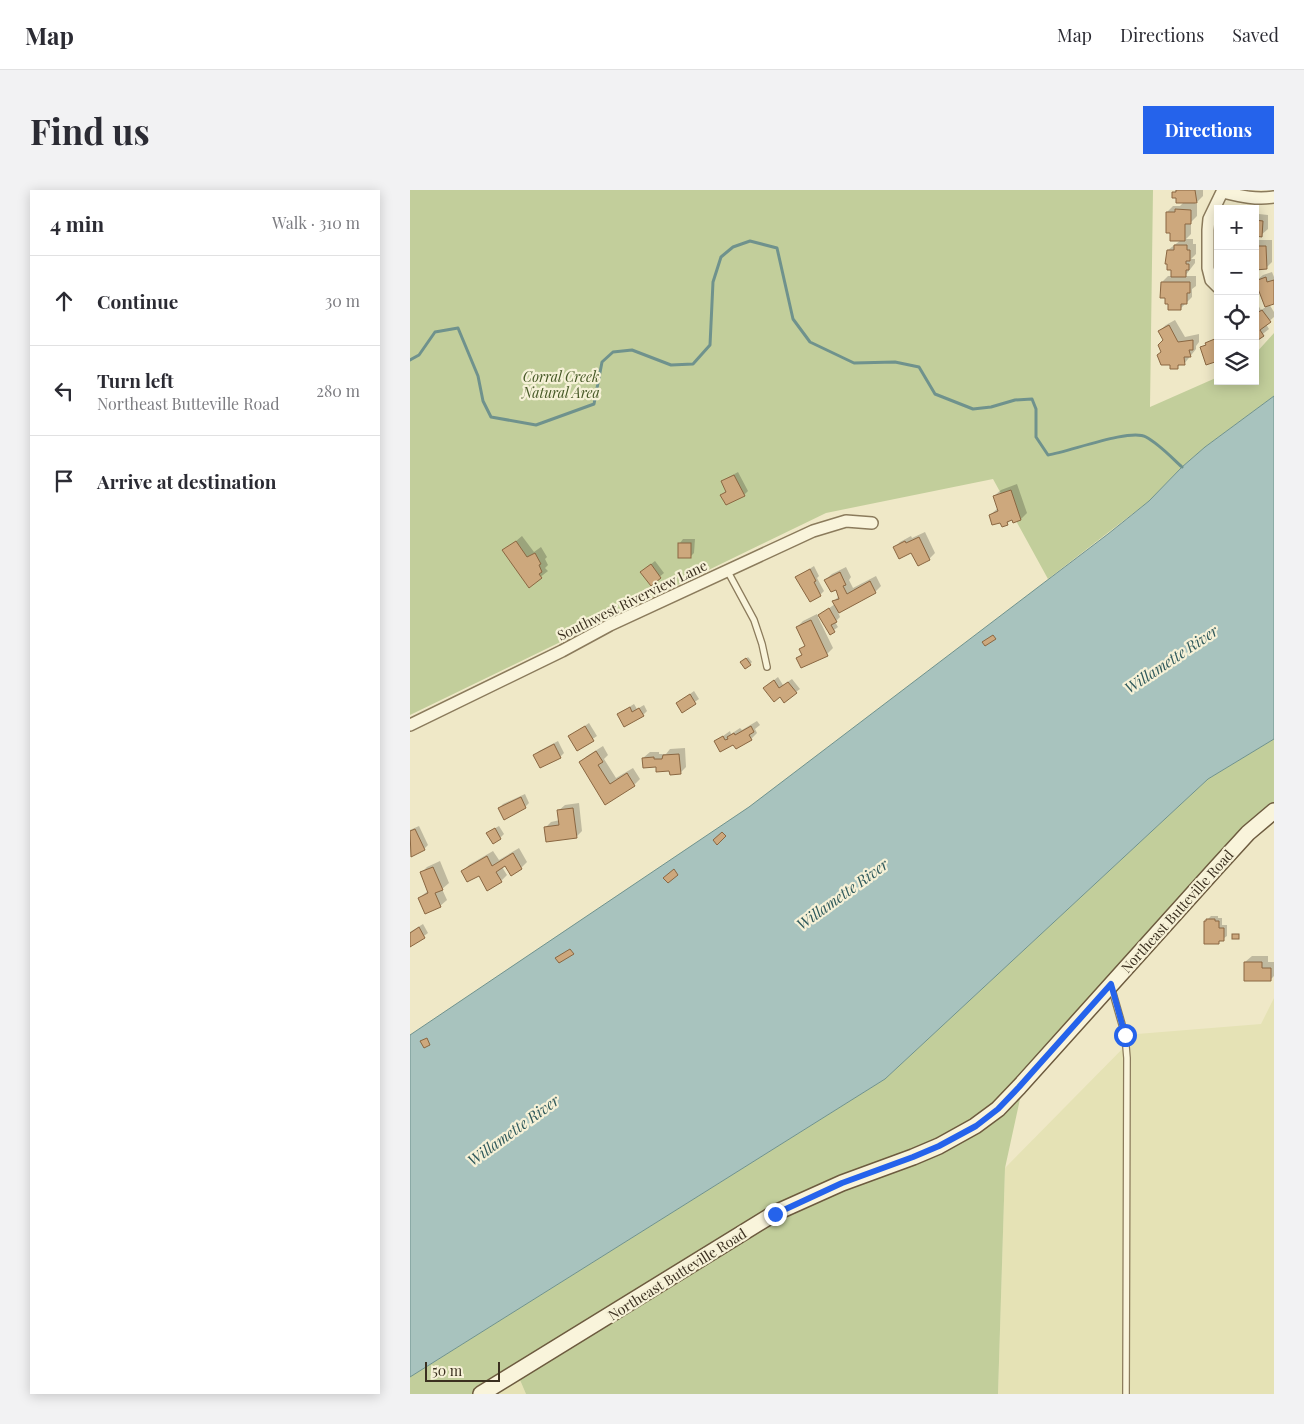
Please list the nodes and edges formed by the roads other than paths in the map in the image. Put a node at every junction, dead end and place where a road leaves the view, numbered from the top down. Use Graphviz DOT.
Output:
graph roads {
  1 [pos="1223,191"];
  2 [pos="1274,197"];
  3 [pos="1214,283"];
  4 [pos="872,523"];
  5 [pos="727,570"];
  6 [pos="767,667"];
  7 [pos="410,726"];
  8 [pos="1274,811"];
  9 [pos="1111,984"];
  10 [pos="482,1394"];
  11 [pos="1126,1394"];
  1 -- 2 [label="street"];
  1 -- 3 [label="street"];
  4 -- 5 [label="street, Southwest Riverview Lane"];
  5 -- 6 [label="lane"];
  5 -- 7 [label="street, Southwest Riverview Lane"];
  8 -- 9 [label="street, Northeast Butteville Road"];
  9 -- 10 [label="street, Northeast Butteville Road"];
  9 -- 11 [label="lane"];
}
